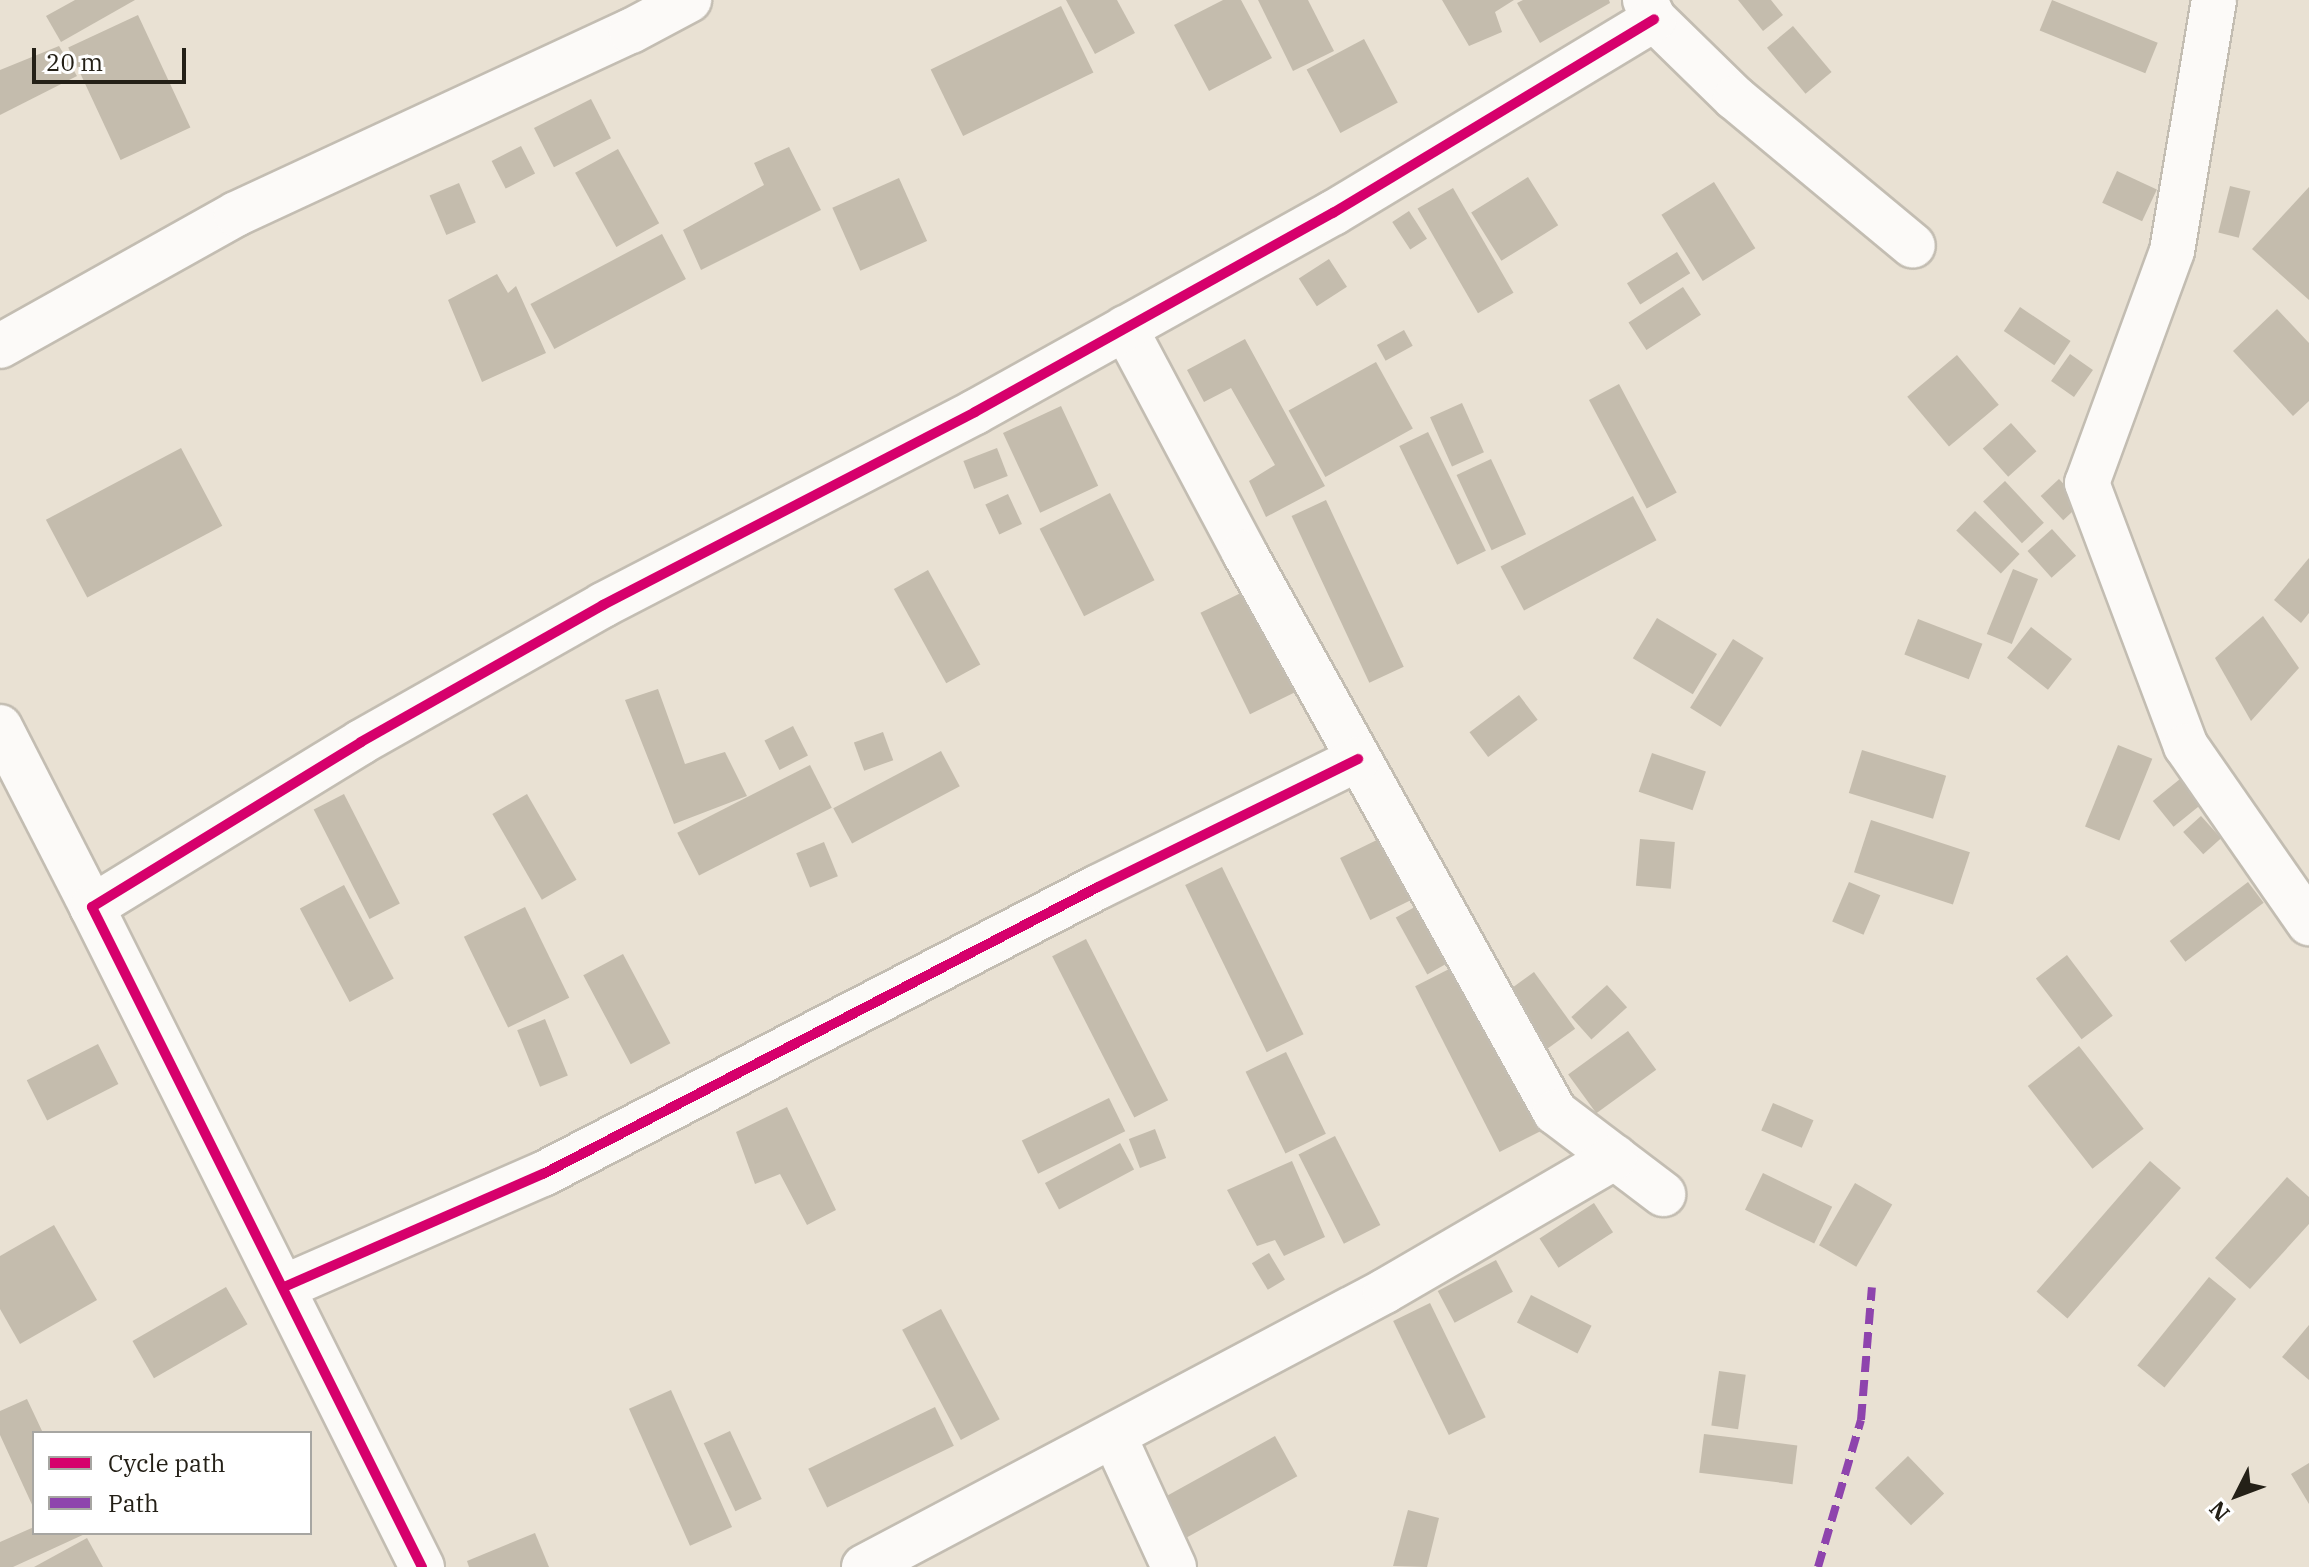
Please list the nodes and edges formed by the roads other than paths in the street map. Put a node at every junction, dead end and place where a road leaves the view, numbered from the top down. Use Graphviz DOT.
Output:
graph roads {
  1 [pos="689,0"];
  2 [pos="2214,0"];
  3 [pos="1650,10"];
  4 [pos="1913,246"];
  5 [pos="1125,328"];
  6 [pos="0,346"];
  7 [pos="0,727"];
  8 [pos="1358,759"];
  9 [pos="92,907"];
  10 [pos="2309,923"];
  11 [pos="1615,1157"];
  12 [pos="1663,1194"];
  13 [pos="284,1287"];
  14 [pos="1114,1436"];
  15 [pos="422,1567"];
  16 [pos="864,1567"];
  17 [pos="1174,1567"];
  1 -- 6 [label="street"];
  2 -- 10 [label="street"];
  3 -- 4 [label="street"];
  3 -- 5 [label="street"];
  5 -- 8 [label="street"];
  5 -- 9 [label="street"];
  7 -- 9 [label="street"];
  8 -- 11 [label="street"];
  8 -- 13 [label="street"];
  9 -- 13 [label="street"];
  11 -- 12 [label="street"];
  11 -- 14 [label="street"];
  13 -- 15 [label="street"];
  14 -- 16 [label="street"];
  14 -- 17 [label="street"];
}
